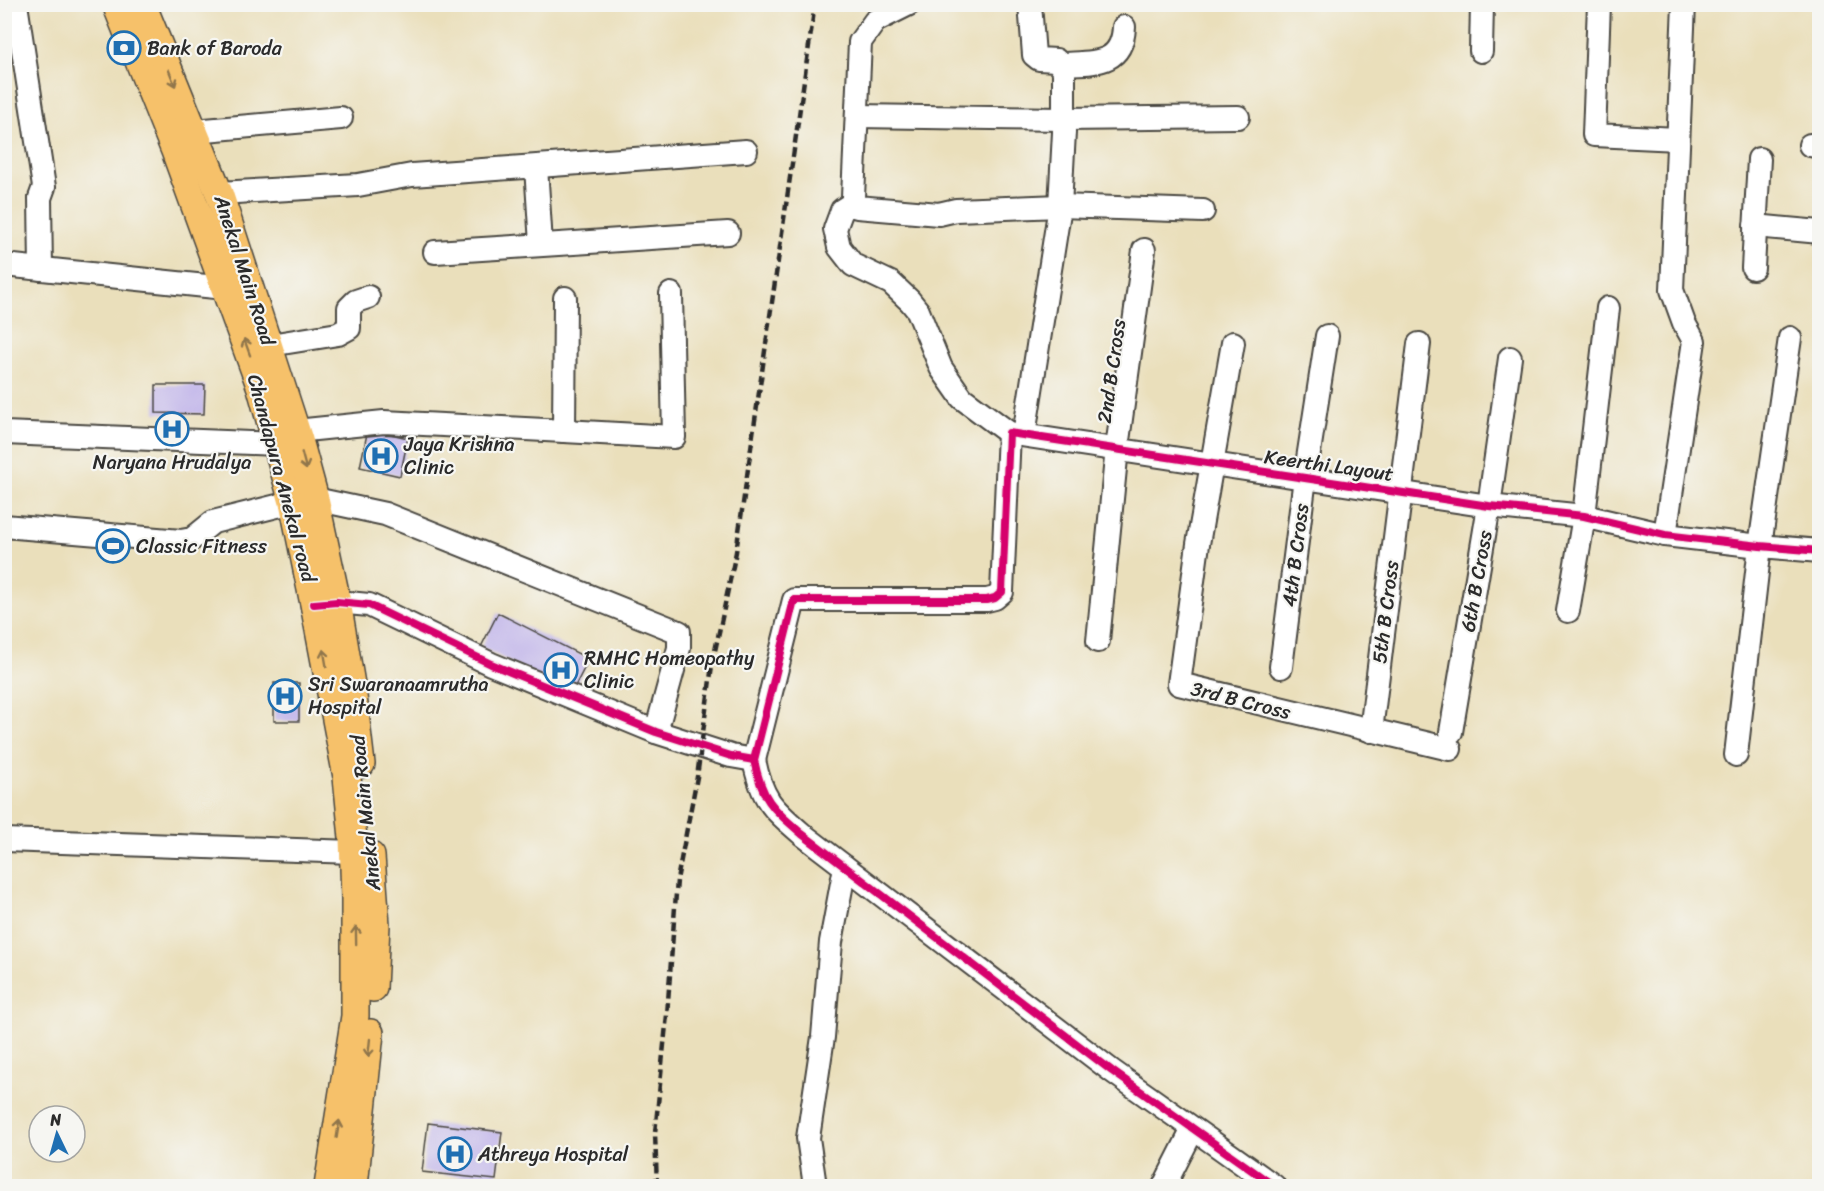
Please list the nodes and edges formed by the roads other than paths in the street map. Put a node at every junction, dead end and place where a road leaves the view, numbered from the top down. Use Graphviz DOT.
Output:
graph roads {
  1 [pos="16,4"];
  2 [pos="116,4"];
  3 [pos="142,4"];
  4 [pos="909,4"];
  5 [pos="1030,4"];
  6 [pos="1482,4"];
  7 [pos="1599,4"];
  8 [pos="1684,4"];
  9 [pos="1124,27"];
  10 [pos="1480,51"];
  11 [pos="1061,64"];
  12 [pos="857,116"];
  13 [pos="1238,117"];
  14 [pos="340,118"];
  15 [pos="1064,119"];
  16 [pos="182,134"];
  17 [pos="1678,139"];
  18 [pos="746,151"];
  19 [pos="1759,159"];
  20 [pos="536,167"];
  21 [pos="219,193"];
  22 [pos="853,203"];
  23 [pos="1060,206"];
  24 [pos="1203,211"];
  25 [pos="1755,226"];
  26 [pos="1820,232"];
  27 [pos="728,233"];
  28 [pos="541,244"];
  29 [pos="1144,250"];
  30 [pos="435,252"];
  31 [pos="4,266"];
  32 [pos="1753,268"];
  33 [pos="41,269"];
  34 [pos="225,288"];
  35 [pos="671,294"];
  36 [pos="368,297"];
  37 [pos="565,298"];
  38 [pos="1608,308"];
  39 [pos="1327,336"];
  40 [pos="1790,338"];
  41 [pos="1233,343"];
  42 [pos="1419,344"];
  43 [pos="270,345"];
  44 [pos="1510,358"];
  45 [pos="564,430"];
  46 [pos="4,433"];
  47 [pos="1017,434"];
  48 [pos="286,437"];
  49 [pos="1116,448"];
  50 [pos="1211,465"];
  51 [pos="1305,478"];
  52 [pos="1400,492"];
  53 [pos="304,501"];
  54 [pos="1489,506"];
  55 [pos="1584,516"];
  56 [pos="4,526"];
  57 [pos="1665,535"];
  58 [pos="1760,546"];
  59 [pos="1820,551"];
  60 [pos="326,603"];
  61 [pos="1569,611"];
  62 [pos="1098,641"];
  63 [pos="1281,667"];
  64 [pos="1371,731"];
  65 [pos="656,732"];
  66 [pos="1450,741"];
  67 [pos="1736,755"];
  68 [pos="754,760"];
  69 [pos="4,840"];
  70 [pos="353,852"];
  71 [pos="845,867"];
  72 [pos="1193,1129"];
  73 [pos="1261,1183"];
  74 [pos="328,1186"];
  75 [pos="354,1186"];
  76 [pos="815,1186"];
  77 [pos="1164,1186"];
  1 -- 33 [label="street"];
  2 -- 16 [label="main road, Chandapura Anekal road"];
  3 -- 16 [label="main road, Anekal Main Road, one-way"];
  4 -- 12 [label="street"];
  5 -- 11 [label="street"];
  6 -- 10 [label="street"];
  7 -- 17 [label="street"];
  8 -- 17 [label="street"];
  9 -- 11 [label="street"];
  11 -- 15 [label="street"];
  12 -- 15 [label="street"];
  12 -- 22 [label="street"];
  13 -- 15 [label="street"];
  14 -- 16 [label="street"];
  15 -- 23 [label="street"];
  16 -- 21 [label="main road, Anekal Main Road"];
  16 -- 34 [label="main road, Chandapura Anekal road"];
  17 -- 57 [label="street"];
  18 -- 20 [label="street"];
  19 -- 25 [label="street"];
  20 -- 21 [label="street"];
  20 -- 28 [label="street"];
  21 -- 43 [label="main road, Anekal Main Road"];
  22 -- 23 [label="street"];
  22 -- 47 [label="street"];
  23 -- 24 [label="street"];
  23 -- 47 [label="street"];
  25 -- 26 [label="street"];
  25 -- 32 [label="street"];
  27 -- 28 [label="street"];
  28 -- 30 [label="street"];
  29 -- 49 [label="street, 2nd B Cross"];
  31 -- 33 [label="street"];
  33 -- 34 [label="street"];
  48 -- 34 [label="main road, Chandapura Anekal road, one-way"];
  35 -- 45 [label="street"];
  36 -- 43 [label="street"];
  37 -- 45 [label="street"];
  38 -- 55 [label="street"];
  39 -- 51 [label="street, 4th B Cross"];
  40 -- 58 [label="street"];
  41 -- 50 [label="street"];
  42 -- 52 [label="street, 5th B Cross"];
  43 -- 48 [label="main road, Anekal Main Road"];
  44 -- 54 [label="street, 6th B Cross"];
  45 -- 48 [label="street"];
  46 -- 48 [label="street"];
  47 -- 49 [label="street, Keerthi Layout"];
  47 -- 68 [label="street"];
  48 -- 53 [label="main road, Anekal Main Road"];
  49 -- 50 [label="street, Keerthi Layout"];
  49 -- 62 [label="street, 2nd B Cross"];
  50 -- 51 [label="street, Keerthi Layout"];
  50 -- 64 [label="street, 3rd B Cross"];
  51 -- 52 [label="street, Keerthi Layout"];
  51 -- 63 [label="street, 4th B Cross"];
  52 -- 54 [label="street, Keerthi Layout"];
  52 -- 64 [label="street, 5th B Cross"];
  53 -- 56 [label="street"];
  53 -- 60 [label="main road, Anekal Main Road"];
  53 -- 65 [label="street"];
  54 -- 55 [label="street, Keerthi Layout"];
  54 -- 66 [label="street, 6th B Cross"];
  55 -- 57 [label="street, Keerthi Layout"];
  55 -- 61 [label="street"];
  57 -- 58 [label="street, Keerthi Layout"];
  58 -- 59 [label="street, Keerthi Layout"];
  58 -- 67 [label="street"];
  60 -- 65 [label="street"];
  70 -- 60 [label="main road, Chandapura Anekal road, one-way"];
  60 -- 75 [label="main road, Anekal Main Road, one-way"];
  64 -- 66 [label="street, 3rd B Cross"];
  65 -- 68 [label="street"];
  68 -- 71 [label="street"];
  69 -- 70 [label="street"];
  74 -- 70 [label="main road, Chandapura Anekal road, one-way"];
  71 -- 72 [label="street"];
  71 -- 76 [label="street"];
  72 -- 73 [label="street"];
  72 -- 77 [label="street"];
}
